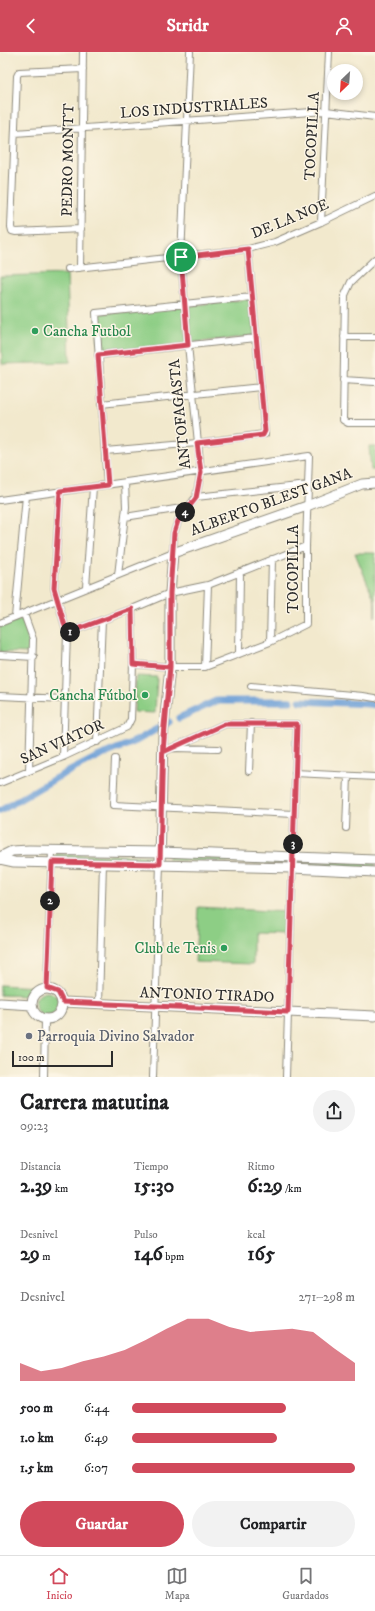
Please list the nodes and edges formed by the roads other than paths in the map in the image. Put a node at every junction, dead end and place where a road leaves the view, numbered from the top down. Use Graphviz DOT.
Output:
graph roads {
  1 [pos="83,52"];
  2 [pos="190,52"];
  3 [pos="329,52"];
  4 [pos="83,69"];
  5 [pos="326,110"];
  6 [pos="375,117"];
  7 [pos="188,122"];
  8 [pos="83,129"];
  9 [pos="15,133"];
  10 [pos="375,196"];
  11 [pos="321,222"];
  12 [pos="81,230"];
  13 [pos="248,249"];
  14 [pos="181,257"];
  15 [pos="375,259"];
  16 [pos="80,268"];
  17 [pos="68,269"];
  18 [pos="252,297"];
  19 [pos="184,305"];
  20 [pos="344,337"];
  21 [pos="375,337"];
  22 [pos="256,338"];
  23 [pos="188,345"];
  24 [pos="98,355"];
  25 [pos="343,380"];
  26 [pos="375,382"];
  27 [pos="261,387"];
  28 [pos="192,395"];
  29 [pos="101,404"];
  30 [pos="375,423"];
  31 [pos="197,443"];
  32 [pos="105,451"];
  33 [pos="201,472"];
  34 [pos="124,482"];
  35 [pos="375,483"];
  36 [pos="108,485"];
  37 [pos="308,486"];
  38 [pos="93,487"];
  39 [pos="60,491"];
  40 [pos="26,496"];
  41 [pos="196,498"];
  42 [pos="0,500"];
  43 [pos="307,506"];
  44 [pos="188,508"];
  45 [pos="125,517"];
  46 [pos="306,546"];
  47 [pos="173,553"];
  48 [pos="272,560"];
  49 [pos="240,572"];
  50 [pos="118,575"];
  51 [pos="208,585"];
  52 [pos="86,587"];
  53 [pos="170,593"];
  54 [pos="58,600"];
  55 [pos="132,609"];
  56 [pos="24,614"];
  57 [pos="15,617"];
  58 [pos="102,620"];
  59 [pos="0,623"];
  60 [pos="67,633"];
  61 [pos="270,642"];
  62 [pos="239,654"];
  63 [pos="0,656"];
  64 [pos="34,657"];
  65 [pos="133,664"];
  66 [pos="170,667"];
  67 [pos="205,667"];
  68 [pos="251,686"];
  69 [pos="0,696"];
  70 [pos="31,698"];
  71 [pos="375,698"];
  72 [pos="64,699"];
  73 [pos="251,723"];
  74 [pos="97,742"];
  75 [pos="172,748"];
  76 [pos="218,749"];
  77 [pos="163,752"];
  78 [pos="63,757"];
  79 [pos="115,759"];
  80 [pos="29,771"];
  81 [pos="249,772"];
  82 [pos="295,774"];
  83 [pos="348,776"];
  84 [pos="375,777"];
  85 [pos="0,783"];
  86 [pos="161,808"];
  87 [pos="294,814"];
  88 [pos="346,828"];
  89 [pos="52,850"];
  90 [pos="161,852"];
  91 [pos="292,857"];
  92 [pos="0,858"];
  93 [pos="375,860"];
  94 [pos="52,862"];
  95 [pos="102,863"];
  96 [pos="160,864"];
  97 [pos="292,868"];
  98 [pos="375,872"];
  99 [pos="47,988"];
  100 [pos="63,1002"];
  101 [pos="0,1004"];
  102 [pos="99,1004"];
  103 [pos="32,1005"];
  104 [pos="156,1007"];
  105 [pos="288,1012"];
  106 [pos="375,1016"];
  107 [pos="45,1019"];
  108 [pos="44,1077"];
  109 [pos="153,1077"];
  110 [pos="286,1077"];
  1 -- 4 [label="street, PEDRO MONTT"];
  2 -- 7 [label="street, ANTOFAGASTA"];
  3 -- 5 [label="street, TOCOPILLA"];
  4 -- 8 [label="street, PEDRO MONTT"];
  4 -- 9 [label="street"];
  5 -- 6 [label="street, LOS INDUSTRIALES"];
  5 -- 7 [label="street, LOS INDUSTRIALES"];
  5 -- 11 [label="street, TOCOPILLA"];
  7 -- 8 [label="street, LOS INDUSTRIALES"];
  7 -- 14 [label="street, ANTOFAGASTA"];
  8 -- 9 [label="street, LOS INDUSTRIALES"];
  8 -- 12 [label="street, PEDRO MONTT"];
  9 -- 12 [label="street"];
  10 -- 11 [label="street, DE LA NOE"];
  11 -- 13 [label="street, DE LA NOE"];
  12 -- 16 [label="street, PEDRO MONTT"];
  13 -- 14 [label="street, DE LA NOE"];
  13 -- 18 [label="street"];
  14 -- 16 [label="street, DE LA NOE"];
  14 -- 19 [label="street, ANTOFAGASTA"];
  15 -- 20 [label="street"];
  16 -- 17 [label="street, DE LA NOE"];
  18 -- 19 [label="street"];
  18 -- 22 [label="street"];
  19 -- 23 [label="street, ANTOFAGASTA"];
  19 -- 24 [label="street"];
  20 -- 21 [label="street"];
  20 -- 25 [label="street"];
  22 -- 23 [label="street"];
  22 -- 27 [label="street"];
  23 -- 24 [label="street"];
  23 -- 28 [label="street, ANTOFAGASTA"];
  24 -- 29 [label="street"];
  25 -- 26 [label="street"];
  25 -- 30 [label="street"];
  27 -- 28 [label="street"];
  27 -- 31 [label="street"];
  28 -- 29 [label="street"];
  28 -- 31 [label="street, ANTOFAGASTA"];
  29 -- 32 [label="street"];
  31 -- 32 [label="street"];
  31 -- 33 [label="street, ANTOFAGASTA"];
  32 -- 36 [label="street"];
  33 -- 34 [label="street"];
  33 -- 37 [label="street, TOCOPILLA"];
  33 -- 41 [label="street, ANTOFAGASTA"];
  34 -- 36 [label="street"];
  34 -- 45 [label="street"];
  35 -- 43 [label="main road, ALBERTO BLEST GANA"];
  36 -- 38 [label="street"];
  37 -- 41 [label="street"];
  37 -- 43 [label="street, TOCOPILLA"];
  38 -- 39 [label="street"];
  38 -- 52 [label="street"];
  39 -- 40 [label="street"];
  39 -- 54 [label="street"];
  40 -- 42 [label="street"];
  40 -- 57 [label="street"];
  41 -- 44 [label="street, ANTOFAGASTA"];
  43 -- 46 [label="street, TOCOPILLA"];
  43 -- 47 [label="main road, ALBERTO BLEST GANA"];
  44 -- 45 [label="street"];
  44 -- 47 [label="street, ANTOFAGASTA"];
  45 -- 50 [label="street"];
  46 -- 48 [label="street"];
  46 -- 61 [label="street, TOCOPILLA"];
  47 -- 50 [label="street, ALBERTO BLEST GANA"];
  47 -- 53 [label="main road, ANTOFAGASTA"];
  48 -- 49 [label="street"];
  48 -- 61 [label="street"];
  49 -- 51 [label="street"];
  49 -- 62 [label="street"];
  50 -- 52 [label="street, ALBERTO BLEST GANA"];
  51 -- 53 [label="street"];
  51 -- 67 [label="street"];
  52 -- 54 [label="street, ALBERTO BLEST GANA"];
  53 -- 55 [label="street"];
  53 -- 66 [label="main road, ANTOFAGASTA"];
  54 -- 56 [label="street, ALBERTO BLEST GANA"];
  54 -- 60 [label="street"];
  55 -- 58 [label="street"];
  55 -- 65 [label="street"];
  56 -- 57 [label="street, ALBERTO BLEST GANA"];
  56 -- 64 [label="street"];
  57 -- 59 [label="street, ALBERTO BLEST GANA"];
  58 -- 60 [label="street"];
  58 -- 74 [label="street"];
  60 -- 72 [label="street"];
  61 -- 62 [label="street"];
  62 -- 67 [label="street"];
  63 -- 64 [label="street"];
  64 -- 70 [label="street"];
  65 -- 66 [label="street"];
  65 -- 74 [label="street, SAN VIATOR"];
  66 -- 67 [label="street"];
  66 -- 77 [label="main road, ANTOFAGASTA"];
  68 -- 71 [label="street"];
  69 -- 70 [label="street"];
  70 -- 72 [label="street"];
  70 -- 80 [label="street"];
  72 -- 78 [label="street"];
  73 -- 75 [label="street"];
  73 -- 81 [label="street"];
  73 -- 82 [label="street"];
  74 -- 78 [label="street, SAN VIATOR"];
  75 -- 76 [label="street"];
  75 -- 77 [label="street"];
  77 -- 86 [label="main road, ANTOFAGASTA"];
  78 -- 80 [label="street, SAN VIATOR"];
  79 -- 86 [label="street"];
  80 -- 85 [label="street, SAN VIATOR"];
  82 -- 83 [label="street"];
  82 -- 87 [label="street"];
  83 -- 84 [label="street"];
  83 -- 88 [label="street"];
  86 -- 87 [label="street"];
  86 -- 90 [label="main road, ANTOFAGASTA"];
  87 -- 91 [label="street"];
  89 -- 90 [label="main road"];
  89 -- 92 [label="main road"];
  89 -- 94 [label="street"];
  90 -- 91 [label="main road"];
  90 -- 96 [label="main road, ANTOFAGASTA"];
  91 -- 93 [label="main road"];
  91 -- 97 [label="street"];
  92 -- 94 [label="main road"];
  94 -- 95 [label="main road"];
  94 -- 99 [label="street"];
  95 -- 96 [label="main road"];
  95 -- 102 [label="street"];
  96 -- 97 [label="main road"];
  96 -- 104 [label="street, ANTOFAGASTA"];
  97 -- 98 [label="main road"];
  97 -- 105 [label="street"];
  99 -- 100 [label="main road"];
  99 -- 103 [label="main road"];
  100 -- 102 [label="main road, ANTONIO TIRADO"];
  100 -- 107 [label="main road"];
  101 -- 103 [label="main road"];
  102 -- 104 [label="main road, ANTONIO TIRADO"];
  103 -- 107 [label="main road"];
  104 -- 105 [label="main road, ANTONIO TIRADO"];
  104 -- 109 [label="street, ANTOFAGASTA"];
  105 -- 106 [label="main road, ANTONIO TIRADO"];
  105 -- 110 [label="street"];
  107 -- 108 [label="street"];
}
